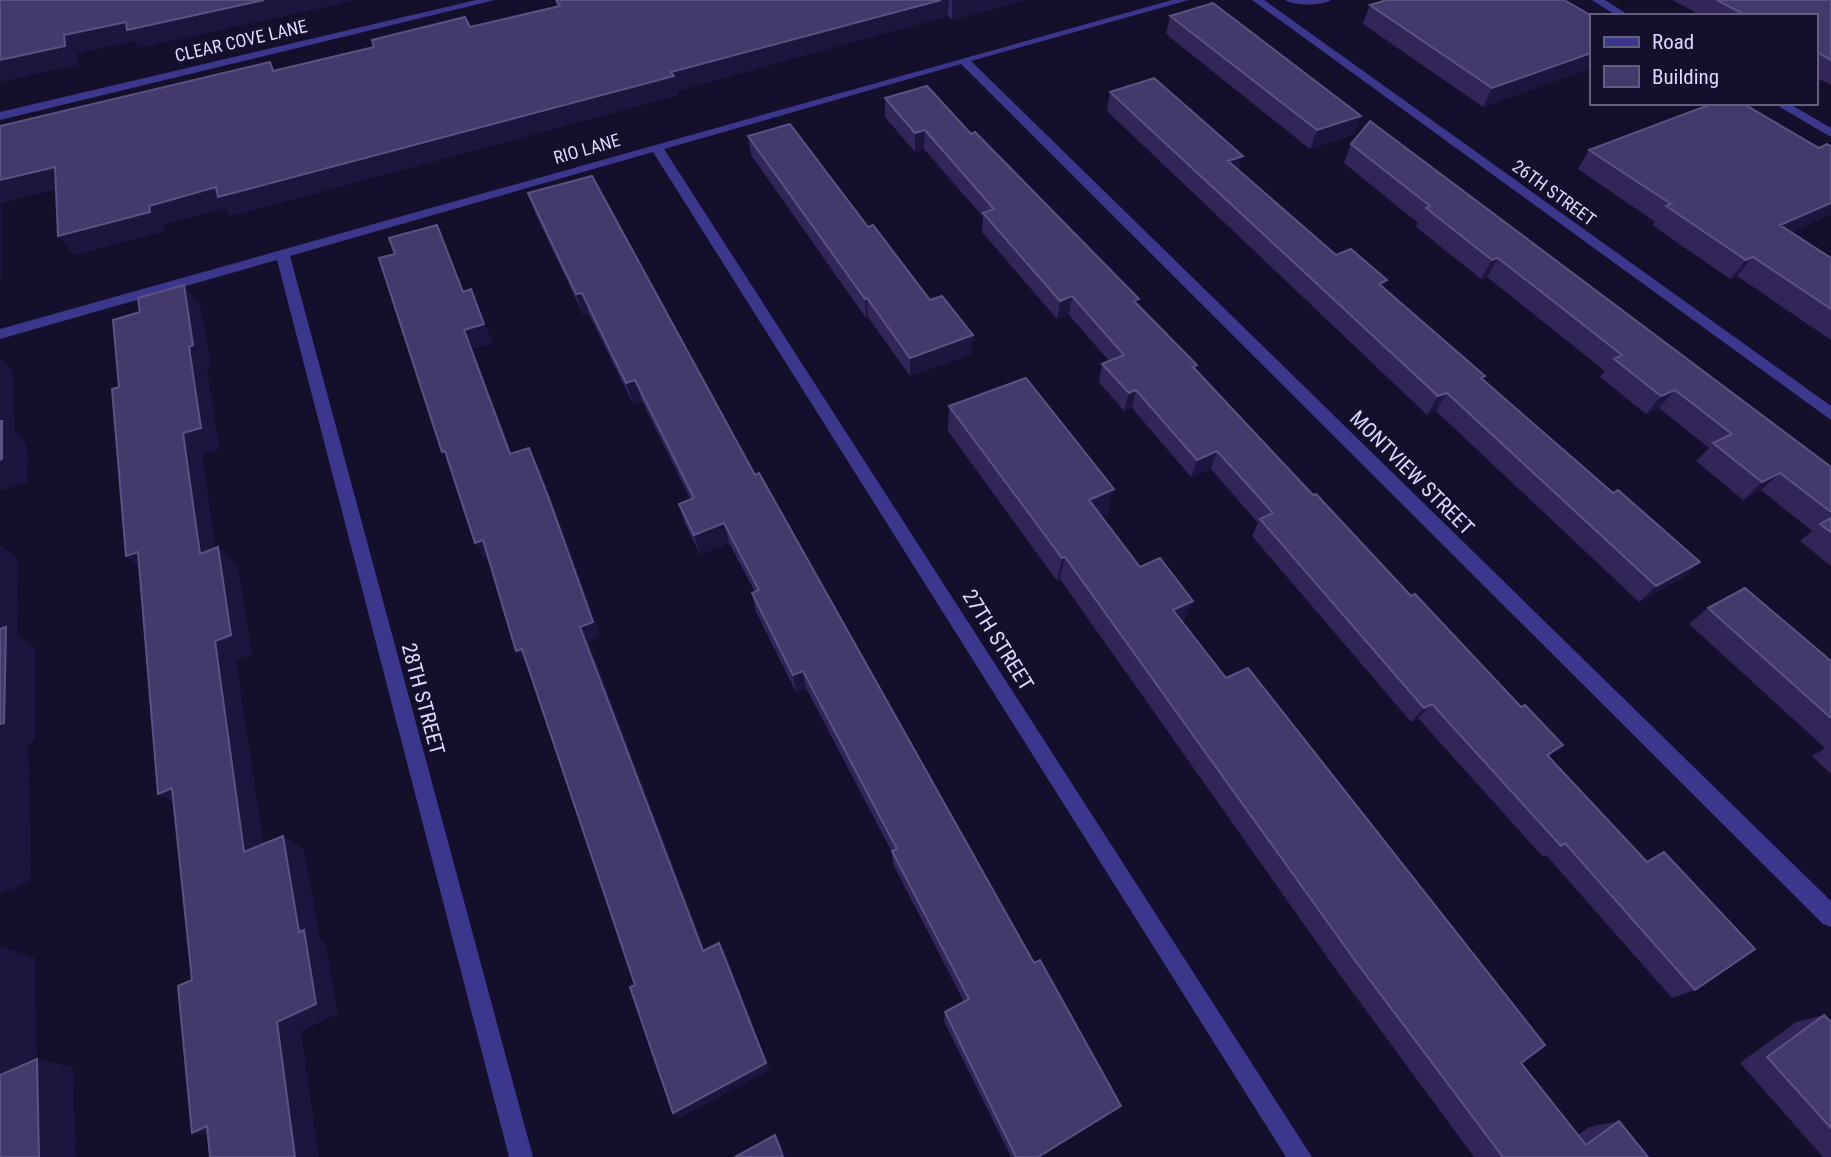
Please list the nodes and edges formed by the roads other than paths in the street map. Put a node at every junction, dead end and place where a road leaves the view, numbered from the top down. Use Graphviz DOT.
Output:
graph roads {
  1 [pos="490,0"];
  2 [pos="1184,0"];
  3 [pos="1257,0"];
  4 [pos="1290,0"];
  5 [pos="1325,0"];
  6 [pos="1597,0"];
  7 [pos="1622,14"];
  8 [pos="963,60"];
  9 [pos="1782,105"];
  10 [pos="0,116"];
  11 [pos="1831,133"];
  12 [pos="657,148"];
  13 [pos="282,253"];
  14 [pos="0,334"];
  15 [pos="1831,414"];
  16 [pos="1831,916"];
  17 [pos="521,1157"];
  18 [pos="1300,1157"];
  1 -- 10 [label="street, CLEAR COVE LANE"];
  2 -- 8 [label="street, RIO LANE"];
  3 -- 15 [label="street, 26TH STREET"];
  4 -- 5 [label="street"];
  6 -- 7 [label="street"];
  8 -- 12 [label="street, RIO LANE"];
  8 -- 16 [label="street, MONTVIEW STREET"];
  9 -- 11 [label="street"];
  12 -- 13 [label="street, RIO LANE"];
  12 -- 18 [label="street, 27TH STREET"];
  13 -- 14 [label="street, RIO LANE"];
  13 -- 17 [label="street, 28TH STREET"];
}
